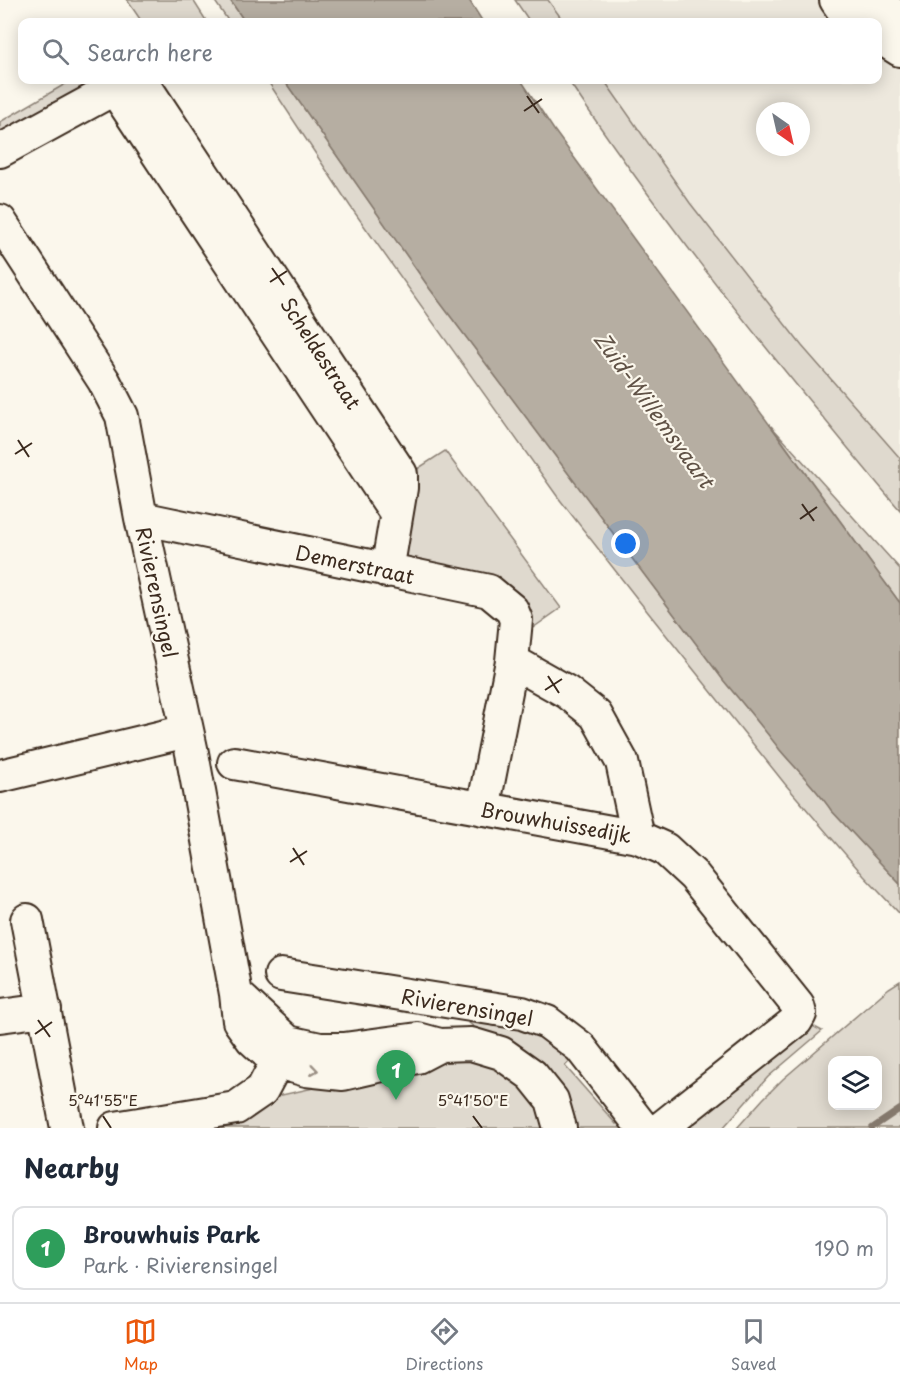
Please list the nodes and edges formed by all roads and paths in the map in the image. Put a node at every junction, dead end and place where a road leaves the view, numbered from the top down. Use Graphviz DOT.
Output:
graph roads {
  1 [pos="836,0"];
  2 [pos="868,0"];
  3 [pos="852,18"];
  4 [pos="900,18"];
  5 [pos="882,39"];
  6 [pos="900,50"];
  7 [pos="125,84"];
  8 [pos="130,84"];
  9 [pos="0,151"];
  10 [pos="0,221"];
  11 [pos="141,519"];
  12 [pos="387,570"];
  13 [pos="512,661"];
  14 [pos="187,731"];
  15 [pos="234,763"];
  16 [pos="0,776"];
  17 [pos="483,809"];
  18 [pos="638,837"];
  19 [pos="27,920"];
  20 [pos="281,975"];
  21 [pos="45,1010"];
  22 [pos="0,1016"];
  23 [pos="282,1052"];
  24 [pos="67,1128"];
  25 [pos="115,1128"];
  26 [pos="560,1128"];
  27 [pos="643,1128"];
  28 [pos="661,1128"];
  1 -- 3 [label="street"];
  2 -- 4 [label="street"];
  5 -- 6 [label="street"];
  7 -- 9 [label="street, Scheldestraat"];
  8 -- 12 [label="street, Scheldestraat"];
  10 -- 11 [label="street, Rivierensingel"];
  11 -- 12 [label="street, Demerstraat"];
  11 -- 14 [label="street, Rivierensingel"];
  12 -- 13 [label="street, Demerstraat"];
  13 -- 17 [label="street, Demerstraat"];
  13 -- 18 [label="street"];
  14 -- 16 [label="street"];
  14 -- 23 [label="street, Rivierensingel"];
  15 -- 17 [label="street, Brouwhuissedijk"];
  17 -- 18 [label="street, Brouwhuissedijk"];
  18 -- 28 [label="street, Brouwhuissedijk"];
  19 -- 21 [label="street"];
  20 -- 27 [label="street, Rivierensingel"];
  21 -- 22 [label="street"];
  21 -- 24 [label="street"];
  23 -- 25 [label="street"];
  23 -- 26 [label="street, Rivierensingel"];
}
